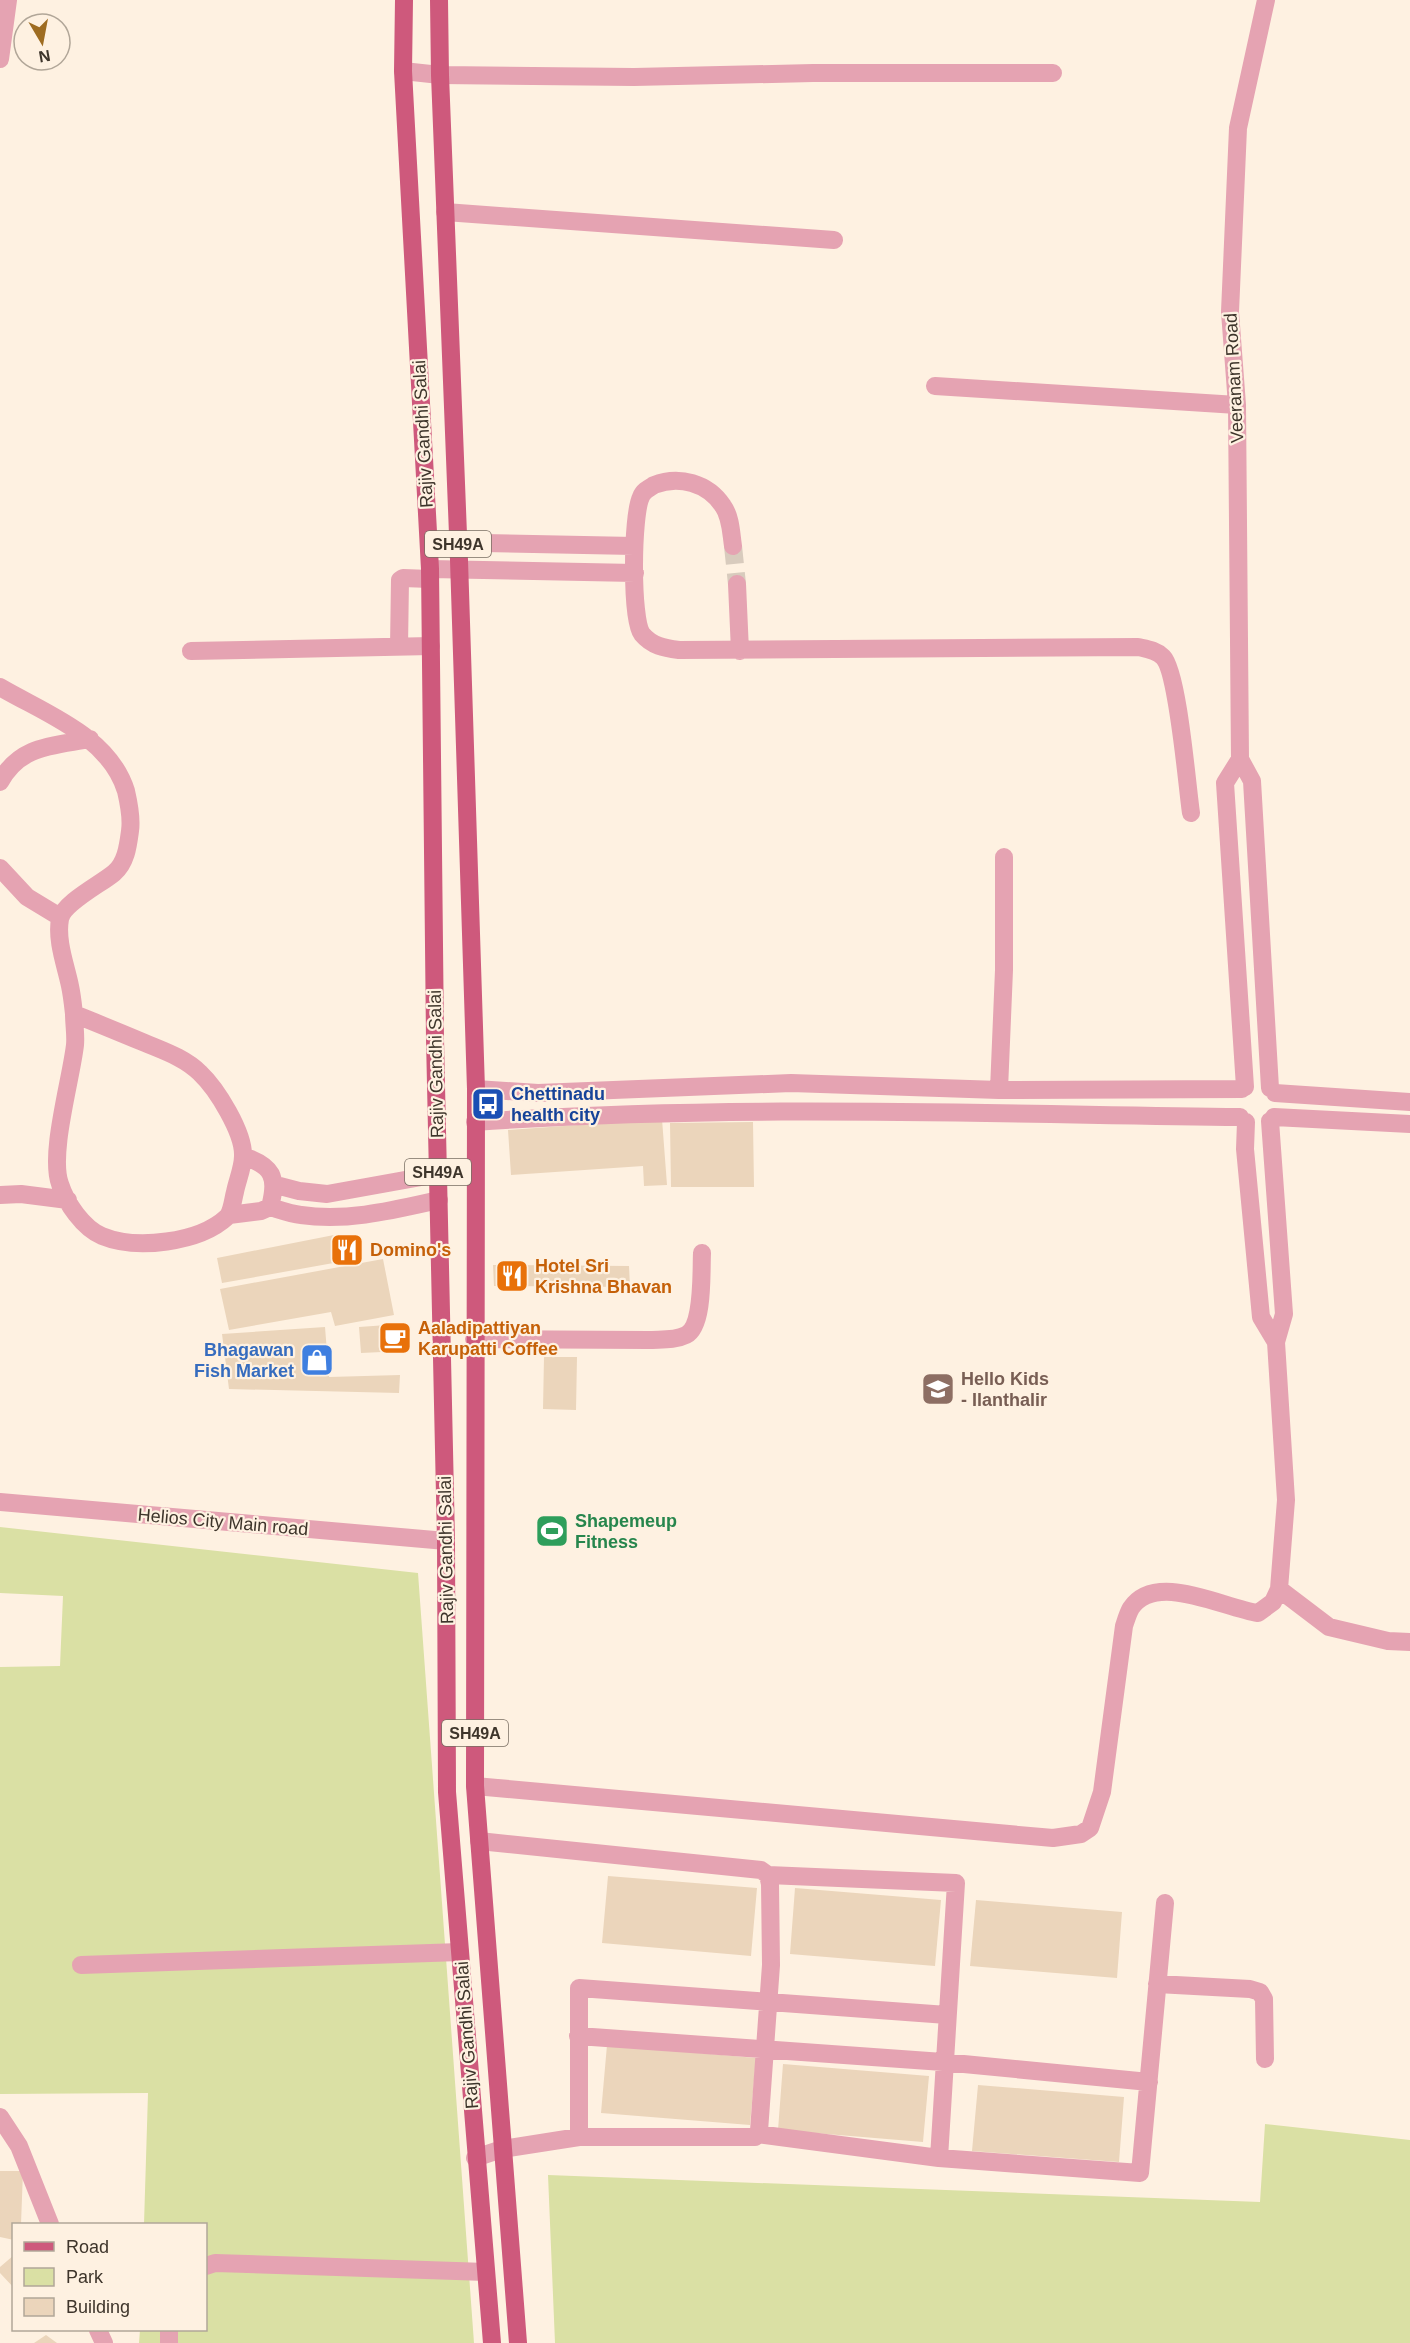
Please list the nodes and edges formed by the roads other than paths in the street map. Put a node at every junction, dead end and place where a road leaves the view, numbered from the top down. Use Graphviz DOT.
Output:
graph roads {
  1 [pos="8,0"];
  2 [pos="404,0"];
  3 [pos="439,0"];
  4 [pos="1266,0"];
  5 [pos="0,59"];
  6 [pos="403,71"];
  7 [pos="1053,73"];
  8 [pos="440,75"];
  9 [pos="445,212"];
  10 [pos="834,240"];
  11 [pos="935,386"];
  12 [pos="1237,405"];
  13 [pos="429,542"];
  14 [pos="458,543"];
  15 [pos="634,546"];
  16 [pos="733,546"];
  17 [pos="459,570"];
  18 [pos="635,573"];
  19 [pos="430,574"];
  20 [pos="737,584"];
  21 [pos="430,646"];
  22 [pos="399,647"];
  23 [pos="191,651"];
  24 [pos="740,651"];
  25 [pos="0,687"];
  26 [pos="90,739"];
  27 [pos="1240,759"];
  28 [pos="0,782"];
  29 [pos="1191,813"];
  30 [pos="1004,857"];
  31 [pos="0,868"];
  32 [pos="60,917"];
  33 [pos="74,1014"];
  34 [pos="773,1084"];
  35 [pos="958,1088"];
  36 [pos="1243,1088"];
  37 [pos="476,1089"];
  38 [pos="999,1090"];
  39 [pos="1273,1090"];
  40 [pos="1410,1102"];
  41 [pos="772,1110"];
  42 [pos="960,1114"];
  43 [pos="1272,1119"];
  44 [pos="1243,1120"];
  45 [pos="475,1122"];
  46 [pos="1410,1125"];
  47 [pos="1271,1148"];
  48 [pos="1245,1149"];
  49 [pos="243,1156"];
  50 [pos="438,1174"];
  51 [pos="276,1185"];
  52 [pos="0,1195"];
  53 [pos="68,1200"];
  54 [pos="439,1200"];
  55 [pos="270,1207"];
  56 [pos="229,1215"];
  57 [pos="702,1253"];
  58 [pos="474,1339"];
  59 [pos="1276,1342"];
  60 [pos="0,1502"];
  61 [pos="446,1541"];
  62 [pos="1279,1589"];
  63 [pos="1410,1642"];
  64 [pos="475,1786"];
  65 [pos="479,1841"];
  66 [pos="768,1875"];
  67 [pos="1165,1903"];
  68 [pos="460,1952"];
  69 [pos="81,1965"];
  70 [pos="1157,1984"];
  71 [pos="767,2003"];
  72 [pos="947,2015"];
  73 [pos="578,2036"];
  74 [pos="766,2048"];
  75 [pos="1265,2059"];
  76 [pos="943,2062"];
  77 [pos="1149,2082"];
  78 [pos="0,2116"];
  79 [pos="757,2134"];
  80 [pos="579,2137"];
  81 [pos="502,2149"];
  82 [pos="475,2158"];
  83 [pos="939,2158"];
  84 [pos="50,2223"];
  85 [pos="207,2266"];
  86 [pos="486,2272"];
  87 [pos="492,2343"];
  88 [pos="518,2343"];
  1 -- 5 [label="street"];
  2 -- 6 [label="main road, Rajiv Gandhi Salai / SH49A"];
  3 -- 8 [label="main road, Rajiv Gandhi Salai / SH49A"];
  4 -- 12 [label="street, Veeranam Road"];
  6 -- 8 [label="street"];
  6 -- 13 [label="main road, Rajiv Gandhi Salai / SH49A"];
  7 -- 8 [label="street"];
  8 -- 9 [label="main road, Rajiv Gandhi Salai / SH49A"];
  9 -- 10 [label="street"];
  9 -- 14 [label="main road, Rajiv Gandhi Salai / SH49A"];
  11 -- 12 [label="street"];
  12 -- 27 [label="street, Veeranam Road"];
  13 -- 14 [label="street"];
  13 -- 19 [label="main road, Rajiv Gandhi Salai / SH49A"];
  14 -- 15 [label="street"];
  14 -- 17 [label="main road, Rajiv Gandhi Salai / SH49A"];
  15 -- 16 [label="street"];
  15 -- 18 [label="street"];
  17 -- 18 [label="street"];
  17 -- 19 [label="street"];
  17 -- 37 [label="main road, Rajiv Gandhi Salai / SH49A"];
  18 -- 24 [label="street"];
  19 -- 21 [label="main road, Rajiv Gandhi Salai / SH49A"];
  19 -- 22 [label="street"];
  20 -- 24 [label="street"];
  21 -- 22 [label="street"];
  21 -- 50 [label="main road, Rajiv Gandhi Salai / SH49A"];
  22 -- 23 [label="street"];
  24 -- 29 [label="street"];
  25 -- 26 [label="street"];
  26 -- 28 [label="street"];
  26 -- 32 [label="street"];
  27 -- 36 [label="street"];
  27 -- 39 [label="street"];
  30 -- 38 [label="street"];
  31 -- 32 [label="street"];
  32 -- 33 [label="street"];
  33 -- 49 [label="street"];
  33 -- 53 [label="street"];
  34 -- 35 [label="street"];
  34 -- 37 [label="street"];
  34 -- 41 [label="street"];
  35 -- 38 [label="street"];
  35 -- 42 [label="street"];
  36 -- 38 [label="street"];
  36 -- 39 [label="street"];
  36 -- 44 [label="street"];
  37 -- 45 [label="main road, Rajiv Gandhi Salai / SH49A"];
  39 -- 40 [label="street"];
  39 -- 43 [label="street"];
  41 -- 42 [label="street"];
  41 -- 45 [label="street"];
  42 -- 44 [label="street"];
  43 -- 44 [label="street"];
  43 -- 46 [label="street"];
  43 -- 47 [label="street"];
  44 -- 48 [label="street"];
  45 -- 58 [label="main road, Rajiv Gandhi Salai / SH49A"];
  47 -- 48 [label="street"];
  47 -- 59 [label="street"];
  48 -- 59 [label="street"];
  49 -- 51 [label="street"];
  49 -- 56 [label="street"];
  50 -- 51 [label="street"];
  50 -- 54 [label="main road, Rajiv Gandhi Salai / SH49A"];
  51 -- 55 [label="street"];
  52 -- 53 [label="street"];
  53 -- 56 [label="street"];
  54 -- 55 [label="street"];
  54 -- 61 [label="main road, Rajiv Gandhi Salai / SH49A"];
  55 -- 56 [label="street"];
  57 -- 58 [label="street"];
  58 -- 64 [label="main road, Rajiv Gandhi Salai / SH49A"];
  59 -- 62 [label="street"];
  60 -- 61 [label="street, Helios City Main road"];
  61 -- 68 [label="main road, Rajiv Gandhi Salai / SH49A"];
  62 -- 63 [label="street"];
  62 -- 64 [label="street"];
  64 -- 65 [label="main road, Rajiv Gandhi Salai / SH49A"];
  65 -- 66 [label="street"];
  65 -- 81 [label="main road, Rajiv Gandhi Salai / SH49A"];
  66 -- 71 [label="street"];
  66 -- 72 [label="street"];
  67 -- 70 [label="street"];
  68 -- 69 [label="street"];
  68 -- 82 [label="main road, Rajiv Gandhi Salai / SH49A"];
  70 -- 75 [label="street"];
  70 -- 77 [label="street"];
  71 -- 72 [label="street"];
  71 -- 73 [label="street"];
  71 -- 74 [label="street"];
  72 -- 76 [label="street"];
  73 -- 74 [label="street"];
  73 -- 80 [label="street"];
  74 -- 76 [label="street"];
  74 -- 79 [label="street"];
  76 -- 77 [label="street"];
  76 -- 83 [label="street"];
  77 -- 83 [label="street"];
  78 -- 84 [label="street"];
  79 -- 80 [label="street"];
  79 -- 83 [label="street"];
  80 -- 81 [label="street"];
  81 -- 82 [label="street"];
  81 -- 88 [label="main road, Rajiv Gandhi Salai / SH49A"];
  82 -- 86 [label="main road, Rajiv Gandhi Salai / SH49A"];
  85 -- 86 [label="street"];
  86 -- 87 [label="main road, Rajiv Gandhi Salai / SH49A"];
}
